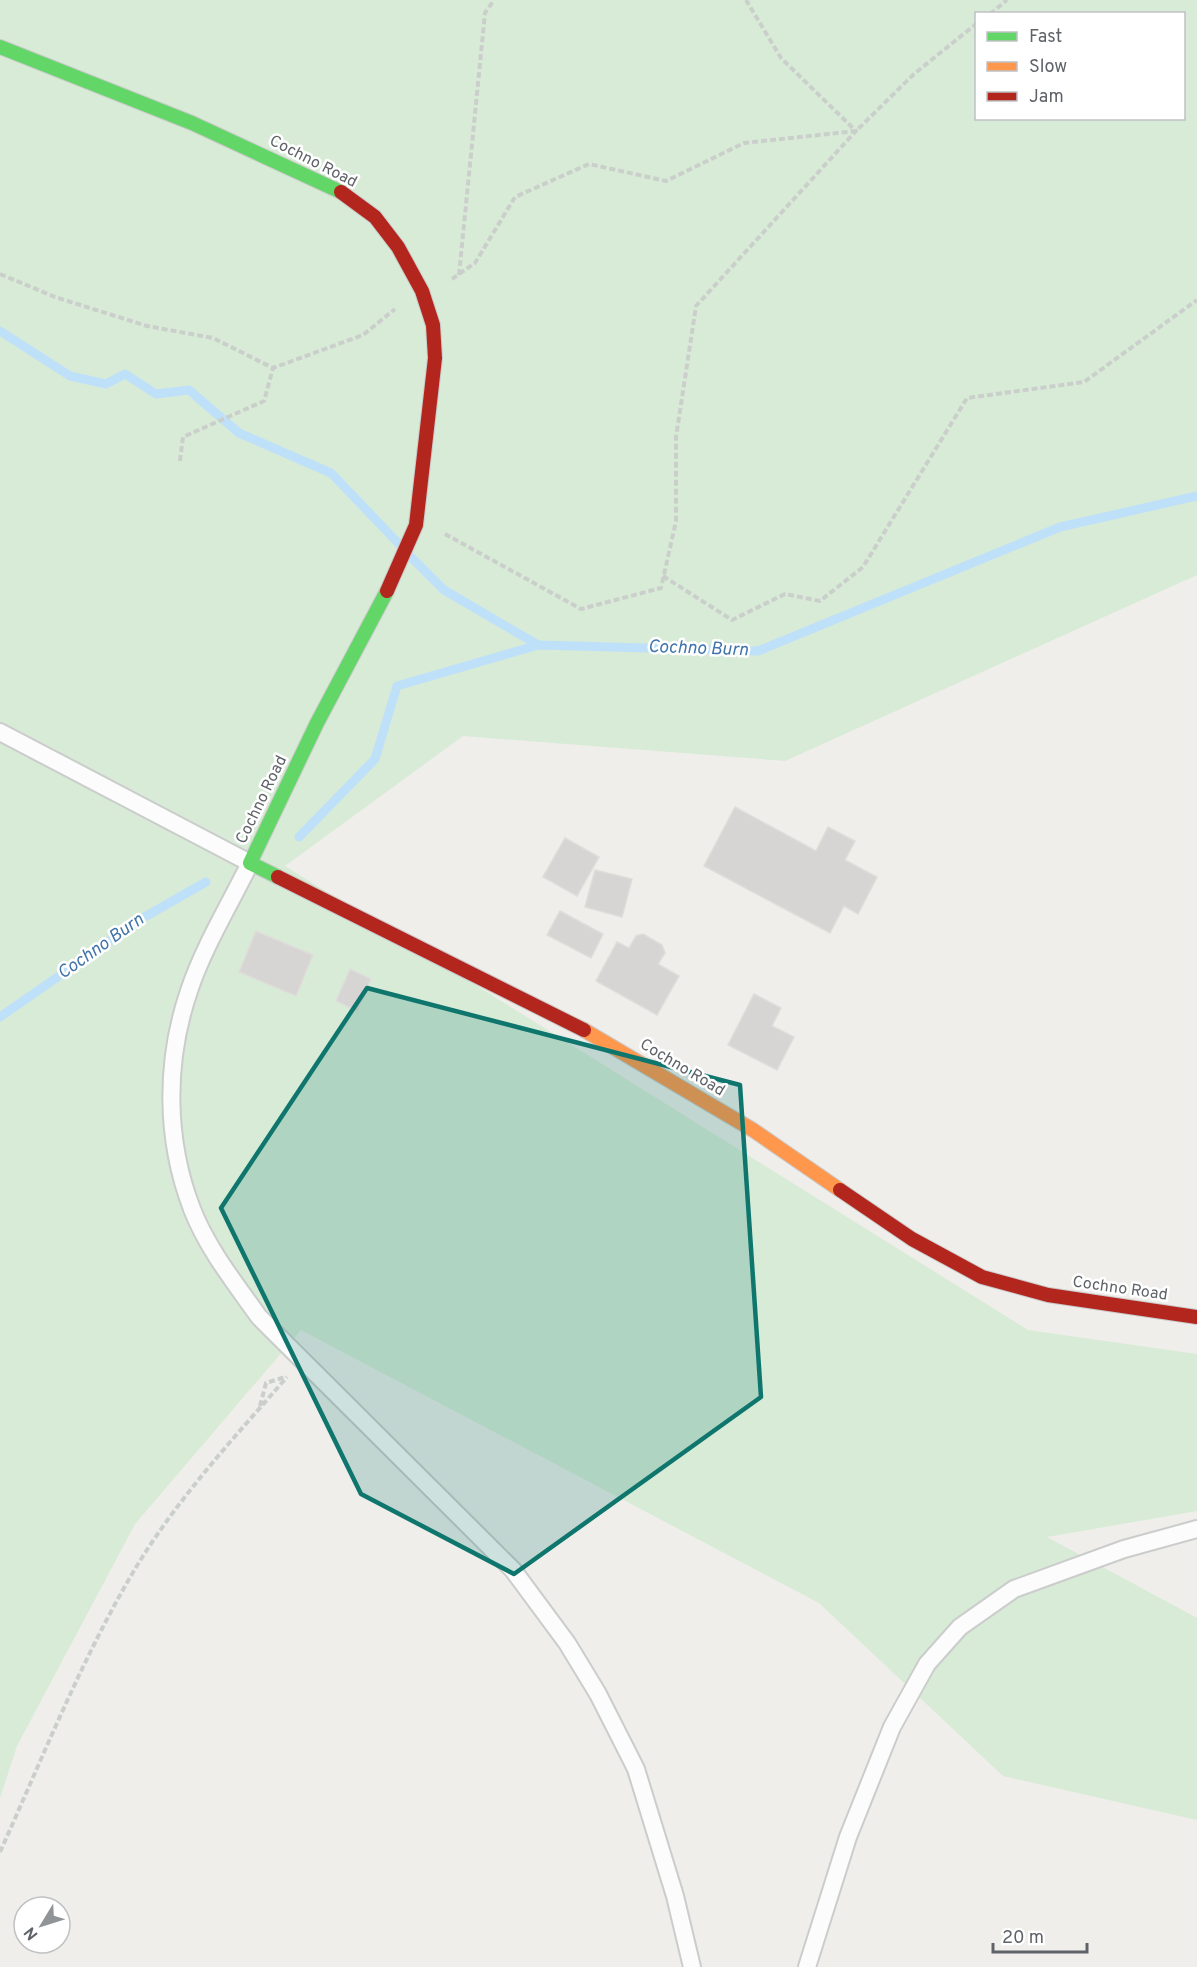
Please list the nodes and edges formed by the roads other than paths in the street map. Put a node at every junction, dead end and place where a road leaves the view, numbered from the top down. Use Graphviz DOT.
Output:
graph roads {
  1 [pos="0,47"];
  2 [pos="0,732"];
  3 [pos="250,864"];
  4 [pos="1197,1317"];
  5 [pos="1197,1529"];
  6 [pos="692,1967"];
  7 [pos="807,1967"];
  1 -- 3 [label="street, Cochno Road"];
  2 -- 3 [label="lane"];
  3 -- 4 [label="street, Cochno Road"];
  3 -- 6 [label="lane"];
  5 -- 7 [label="lane"];
}
